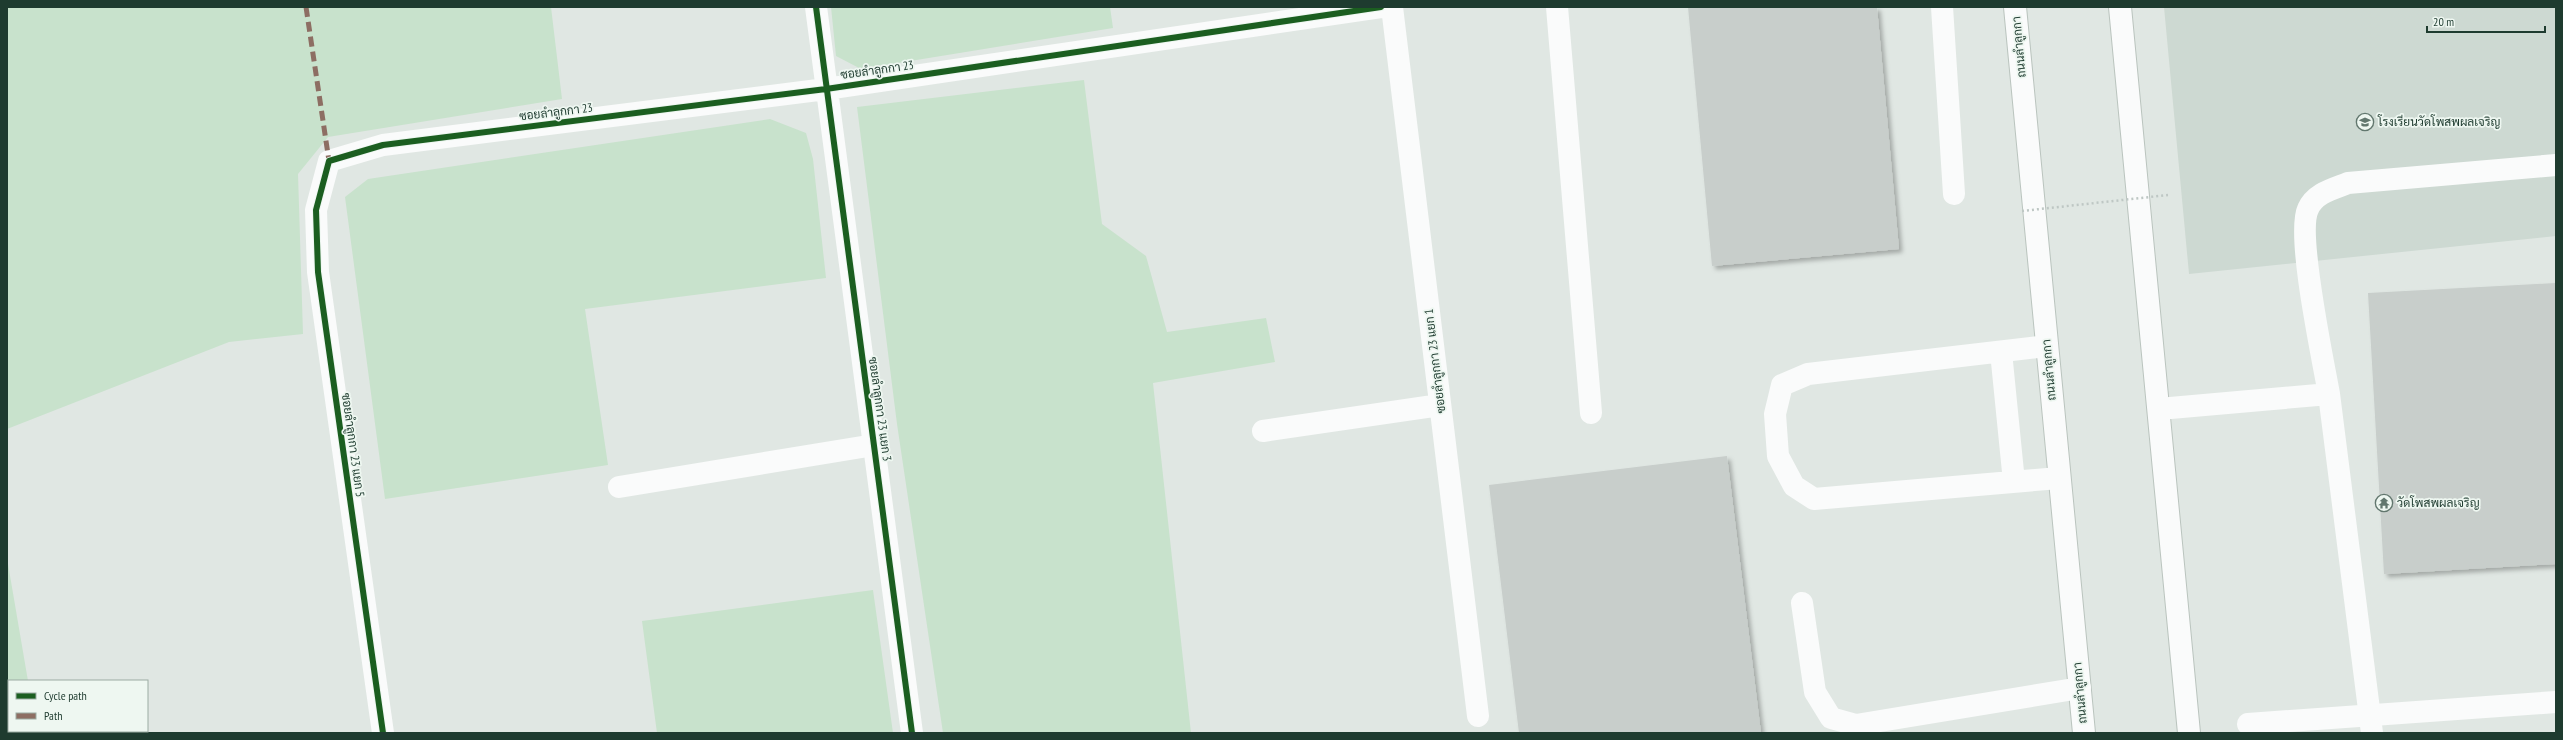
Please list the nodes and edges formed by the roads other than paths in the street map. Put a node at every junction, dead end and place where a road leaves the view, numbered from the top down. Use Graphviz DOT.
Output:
graph roads {
  1 [pos="816,7"];
  2 [pos="1381,7"];
  3 [pos="1392,7"];
  4 [pos="1557,7"];
  5 [pos="1942,7"];
  6 [pos="2015,7"];
  7 [pos="2120,7"];
  8 [pos="826,89"];
  9 [pos="329,161"];
  10 [pos="2556,165"];
  11 [pos="1954,194"];
  12 [pos="2047,346"];
  13 [pos="2001,352"];
  14 [pos="2329,394"];
  15 [pos="1440,405"];
  16 [pos="2159,409"];
  17 [pos="1591,413"];
  18 [pos="1263,431"];
  19 [pos="874,445"];
  20 [pos="2060,478"];
  21 [pos="2014,482"];
  22 [pos="619,487"];
  23 [pos="1802,603"];
  24 [pos="2080,688"];
  25 [pos="2556,702"];
  26 [pos="1478,716"];
  27 [pos="2248,724"];
  28 [pos="2371,724"];
  29 [pos="383,733"];
  30 [pos="912,733"];
  31 [pos="2084,733"];
  32 [pos="2189,733"];
  1 -- 8 [label="street, ซอยลำลูกกา 23 แยก 3"];
  2 -- 8 [label="street, ซอยลำลูกกา 23"];
  3 -- 15 [label="street, ซอยลำลูกกา 23 แยก 1"];
  4 -- 17 [label="street"];
  5 -- 11 [label="street"];
  6 -- 12 [label="street, ถนนลำลูกกา"];
  7 -- 16 [label="street"];
  8 -- 9 [label="street, ซอยลำลูกกา 23"];
  8 -- 19 [label="street, ซอยลำลูกกา 23 แยก 3"];
  9 -- 29 [label="street, ซอยลำลูกกา 23 แยก 5"];
  10 -- 14 [label="street"];
  12 -- 13 [label="street"];
  12 -- 20 [label="street, ถนนลำลูกกา"];
  13 -- 21 [label="street"];
  13 -- 21 [label="street"];
  14 -- 16 [label="street"];
  14 -- 28 [label="street"];
  15 -- 18 [label="street"];
  15 -- 26 [label="street, ซอยลำลูกกา 23 แยก 1"];
  16 -- 32 [label="street"];
  19 -- 22 [label="street"];
  19 -- 30 [label="street, ซอยลำลูกกา 23 แยก 3"];
  20 -- 21 [label="street"];
  20 -- 24 [label="street, ถนนลำลูกกา"];
  23 -- 24 [label="street"];
  24 -- 31 [label="street, ถนนลำลูกกา"];
  25 -- 28 [label="street"];
  27 -- 28 [label="street"];
}
